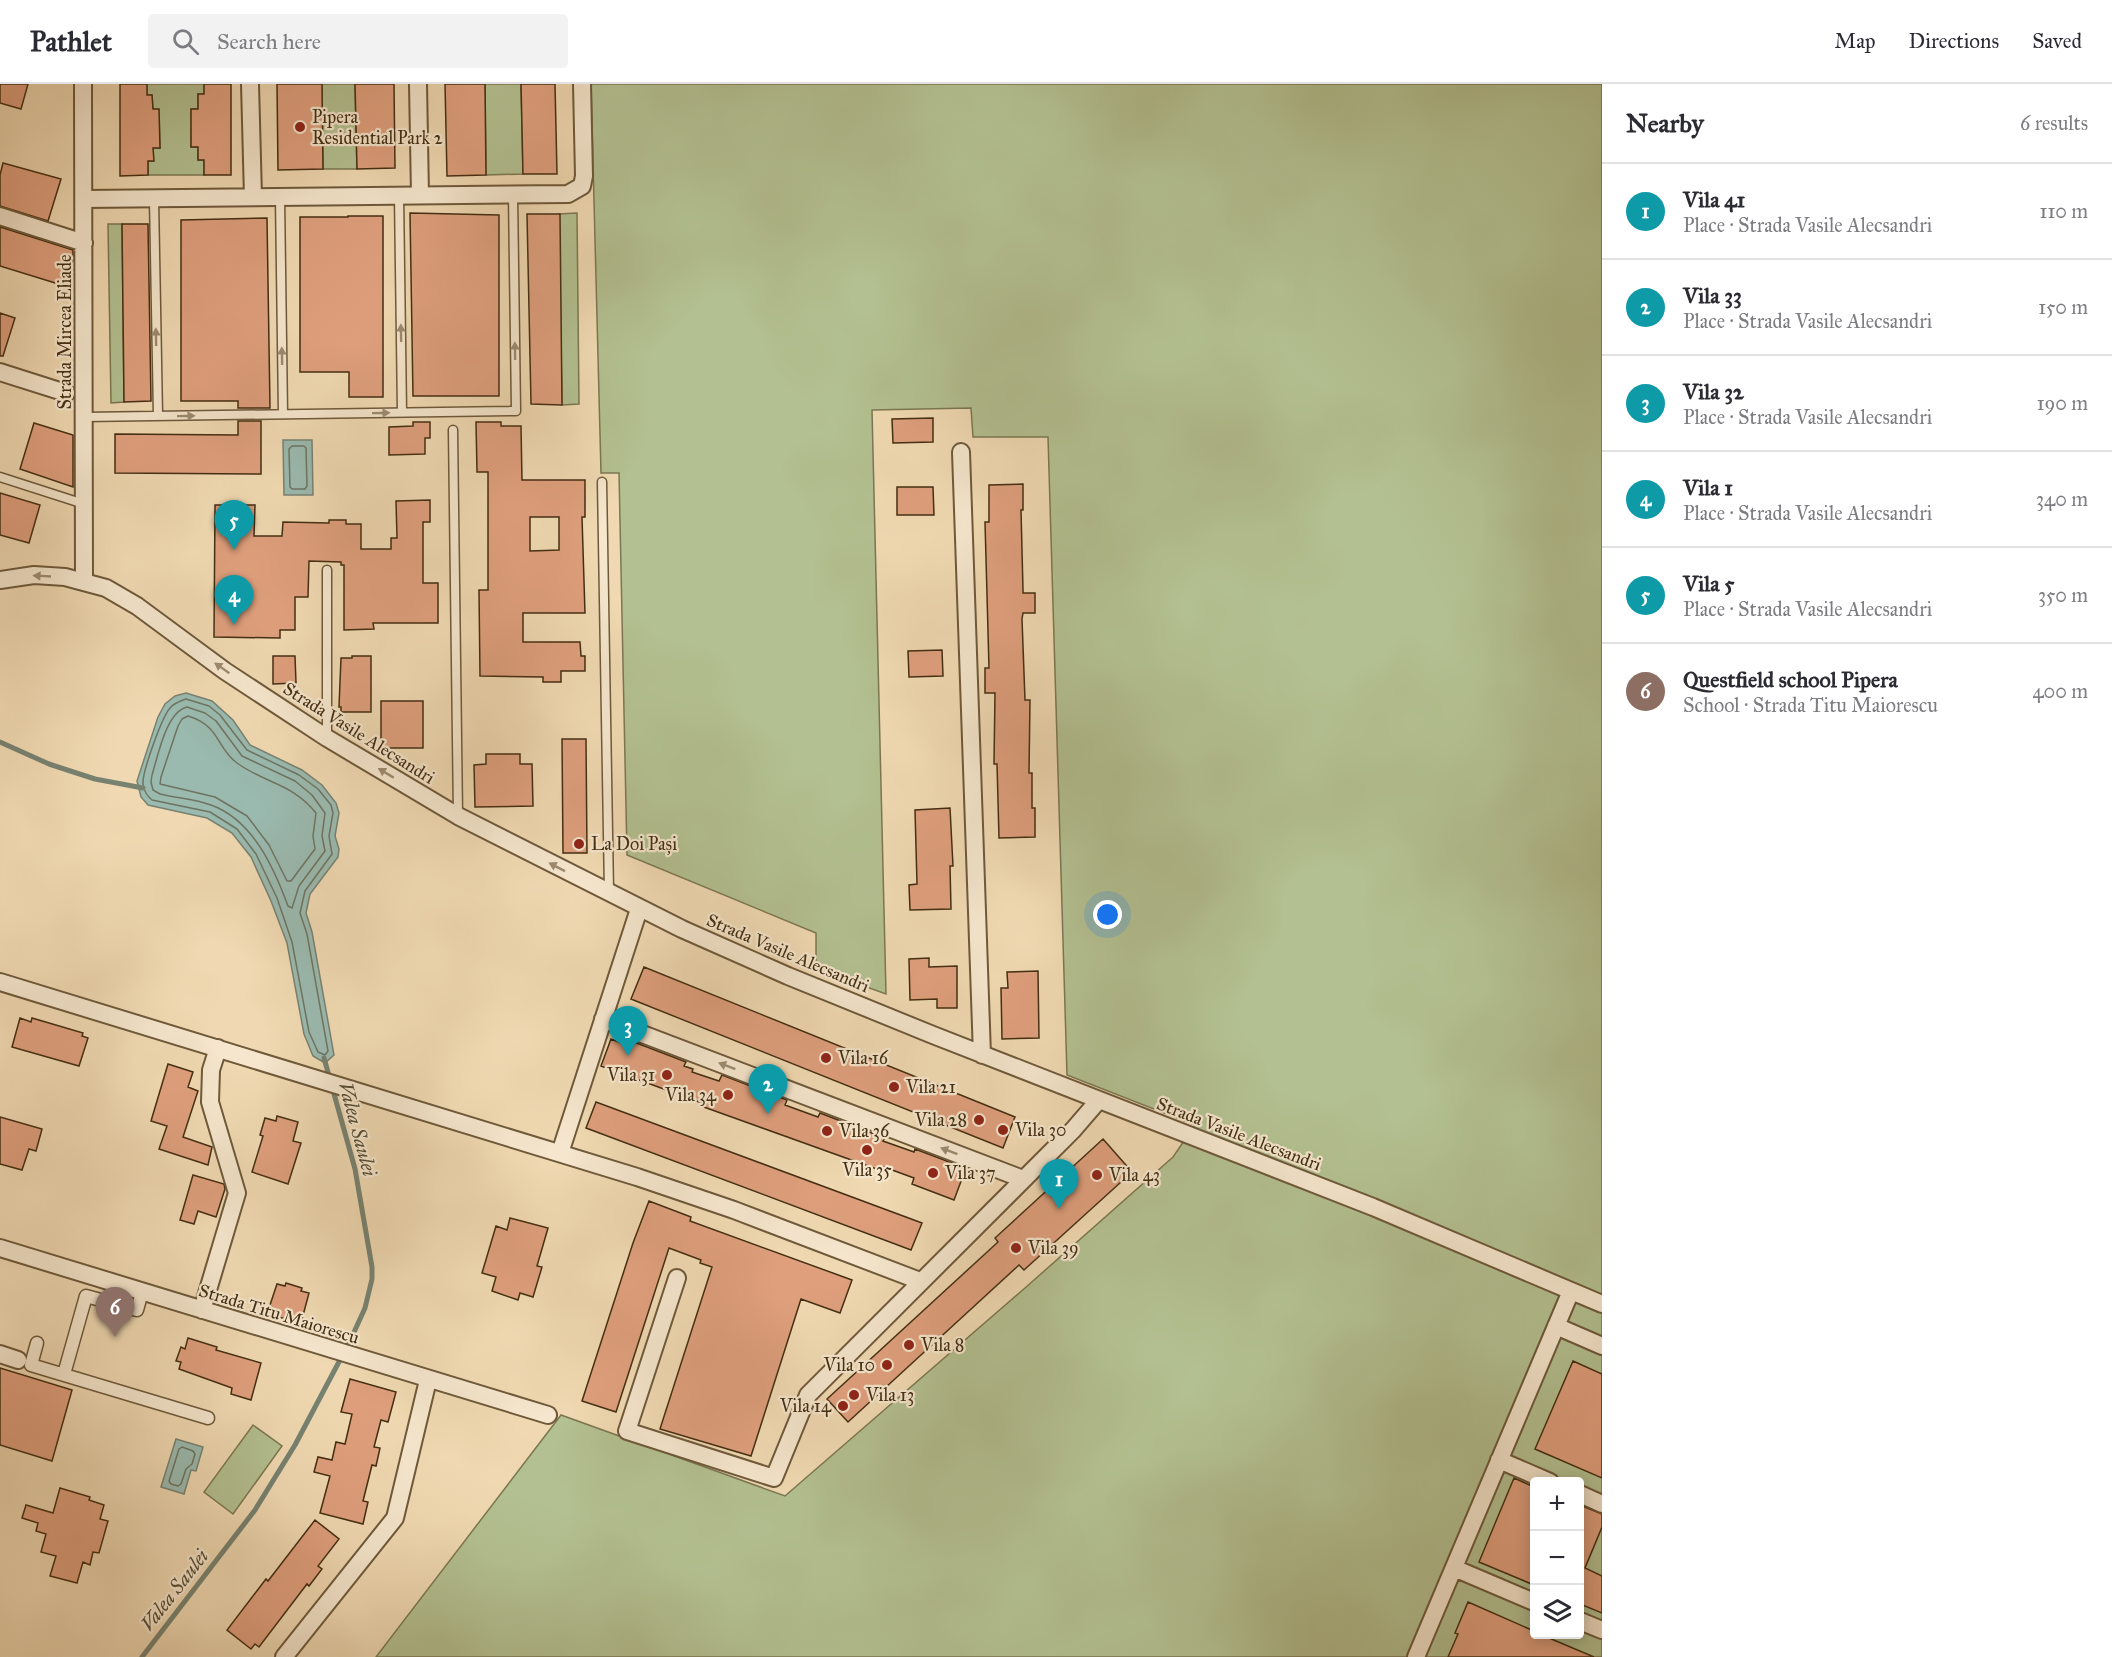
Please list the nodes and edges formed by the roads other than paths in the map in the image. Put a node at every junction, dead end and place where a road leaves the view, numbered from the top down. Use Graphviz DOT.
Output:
graph roads {
  1 [pos="83,84"];
  2 [pos="250,84"];
  3 [pos="418,84"];
  4 [pos="582,84"];
  5 [pos="513,194"];
  6 [pos="399,195"];
  7 [pos="420,195"];
  8 [pos="253,197"];
  9 [pos="280,197"];
  10 [pos="154,199"];
  11 [pos="84,200"];
  12 [pos="0,216"];
  13 [pos="84,243"];
  14 [pos="0,372"];
  15 [pos="66,393"];
  16 [pos="402,412"];
  17 [pos="283,414"];
  18 [pos="158,416"];
  19 [pos="84,417"];
  20 [pos="453,430"];
  21 [pos="962,452"];
  22 [pos="0,477"];
  23 [pos="602,482"];
  24 [pos="84,504"];
  25 [pos="327,570"];
  26 [pos="0,580"];
  27 [pos="84,581"];
  28 [pos="327,738"];
  29 [pos="458,816"];
  30 [pos="609,893"];
  31 [pos="639,909"];
  32 [pos="0,982"];
  33 [pos="603,1019"];
  34 [pos="218,1048"];
  35 [pos="982,1055"];
  36 [pos="1098,1101"];
  37 [pos="560,1153"];
  38 [pos="1023,1179"];
  39 [pos="0,1248"];
  40 [pos="677,1278"];
  41 [pos="920,1281"];
  42 [pos="1571,1291"];
  43 [pos="142,1292"];
  44 [pos="1602,1304"];
  45 [pos="202,1310"];
  46 [pos="1556,1326"];
  47 [pos="37,1343"];
  48 [pos="1602,1346"];
  49 [pos="0,1354"];
  50 [pos="18,1360"];
  51 [pos="64,1374"];
  52 [pos="428,1380"];
  53 [pos="548,1415"];
  54 [pos="208,1418"];
  55 [pos="1499,1460"];
  56 [pos="1538,1477"];
  57 [pos="1584,1496"];
  58 [pos="1602,1504"];
  59 [pos="1454,1568"];
  60 [pos="1530,1600"];
  61 [pos="1584,1622"];
  62 [pos="1602,1630"];
  63 [pos="284,1657"];
  64 [pos="1416,1657"];
  1 -- 11 [label="street, Strada Mircea Eliade"];
  2 -- 8 [label="street"];
  3 -- 7 [label="street"];
  4 -- 5 [label="street"];
  5 -- 7 [label="street"];
  16 -- 5 [label="lane, one-way"];
  6 -- 7 [label="street"];
  6 -- 9 [label="street"];
  16 -- 6 [label="lane, one-way"];
  8 -- 9 [label="street"];
  8 -- 10 [label="street"];
  17 -- 9 [label="lane, one-way"];
  10 -- 11 [label="street"];
  18 -- 10 [label="lane, one-way"];
  11 -- 13 [label="street, Strada Mircea Eliade"];
  12 -- 13 [label="street"];
  13 -- 19 [label="street, Strada Mircea Eliade"];
  14 -- 15 [label="street"];
  17 -- 16 [label="lane, one-way"];
  18 -- 17 [label="lane, one-way"];
  18 -- 19 [label="lane"];
  19 -- 24 [label="street, Strada Mircea Eliade"];
  20 -- 29 [label="lane"];
  21 -- 35 [label="street"];
  22 -- 24 [label="lane"];
  23 -- 30 [label="lane"];
  24 -- 27 [label="street, Strada Mircea Eliade"];
  25 -- 28 [label="lane"];
  27 -- 26 [label="street, Strada Vasile Alecsandri, one-way"];
  28 -- 27 [label="street, Strada Vasile Alecsandri, one-way"];
  29 -- 28 [label="street, Strada Vasile Alecsandri, one-way"];
  30 -- 29 [label="street, Strada Vasile Alecsandri, one-way"];
  30 -- 31 [label="street, Strada Vasile Alecsandri"];
  31 -- 33 [label="street"];
  31 -- 35 [label="street, Strada Vasile Alecsandri"];
  32 -- 34 [label="street"];
  33 -- 37 [label="street"];
  38 -- 33 [label="street, one-way"];
  34 -- 37 [label="street"];
  34 -- 45 [label="street"];
  35 -- 36 [label="street, Strada Vasile Alecsandri"];
  36 -- 38 [label="street"];
  36 -- 42 [label="street, Strada Vasile Alecsandri"];
  37 -- 41 [label="street"];
  38 -- 41 [label="street"];
  39 -- 43 [label="street, Strada Titu Maiorescu"];
  40 -- 41 [label="street"];
  42 -- 44 [label="street, Strada Vasile Alecsandri"];
  42 -- 46 [label="street"];
  43 -- 45 [label="street, Strada Titu Maiorescu"];
  43 -- 51 [label="street"];
  45 -- 52 [label="street, Strada Titu Maiorescu"];
  46 -- 48 [label="street"];
  46 -- 55 [label="street"];
  47 -- 51 [label="street"];
  49 -- 50 [label="street"];
  51 -- 54 [label="street"];
  52 -- 53 [label="street, Strada Titu Maiorescu"];
  52 -- 63 [label="street"];
  55 -- 56 [label="street"];
  55 -- 59 [label="street"];
  57 -- 58 [label="street"];
  59 -- 60 [label="street"];
  59 -- 64 [label="street"];
  61 -- 62 [label="street"];
}
